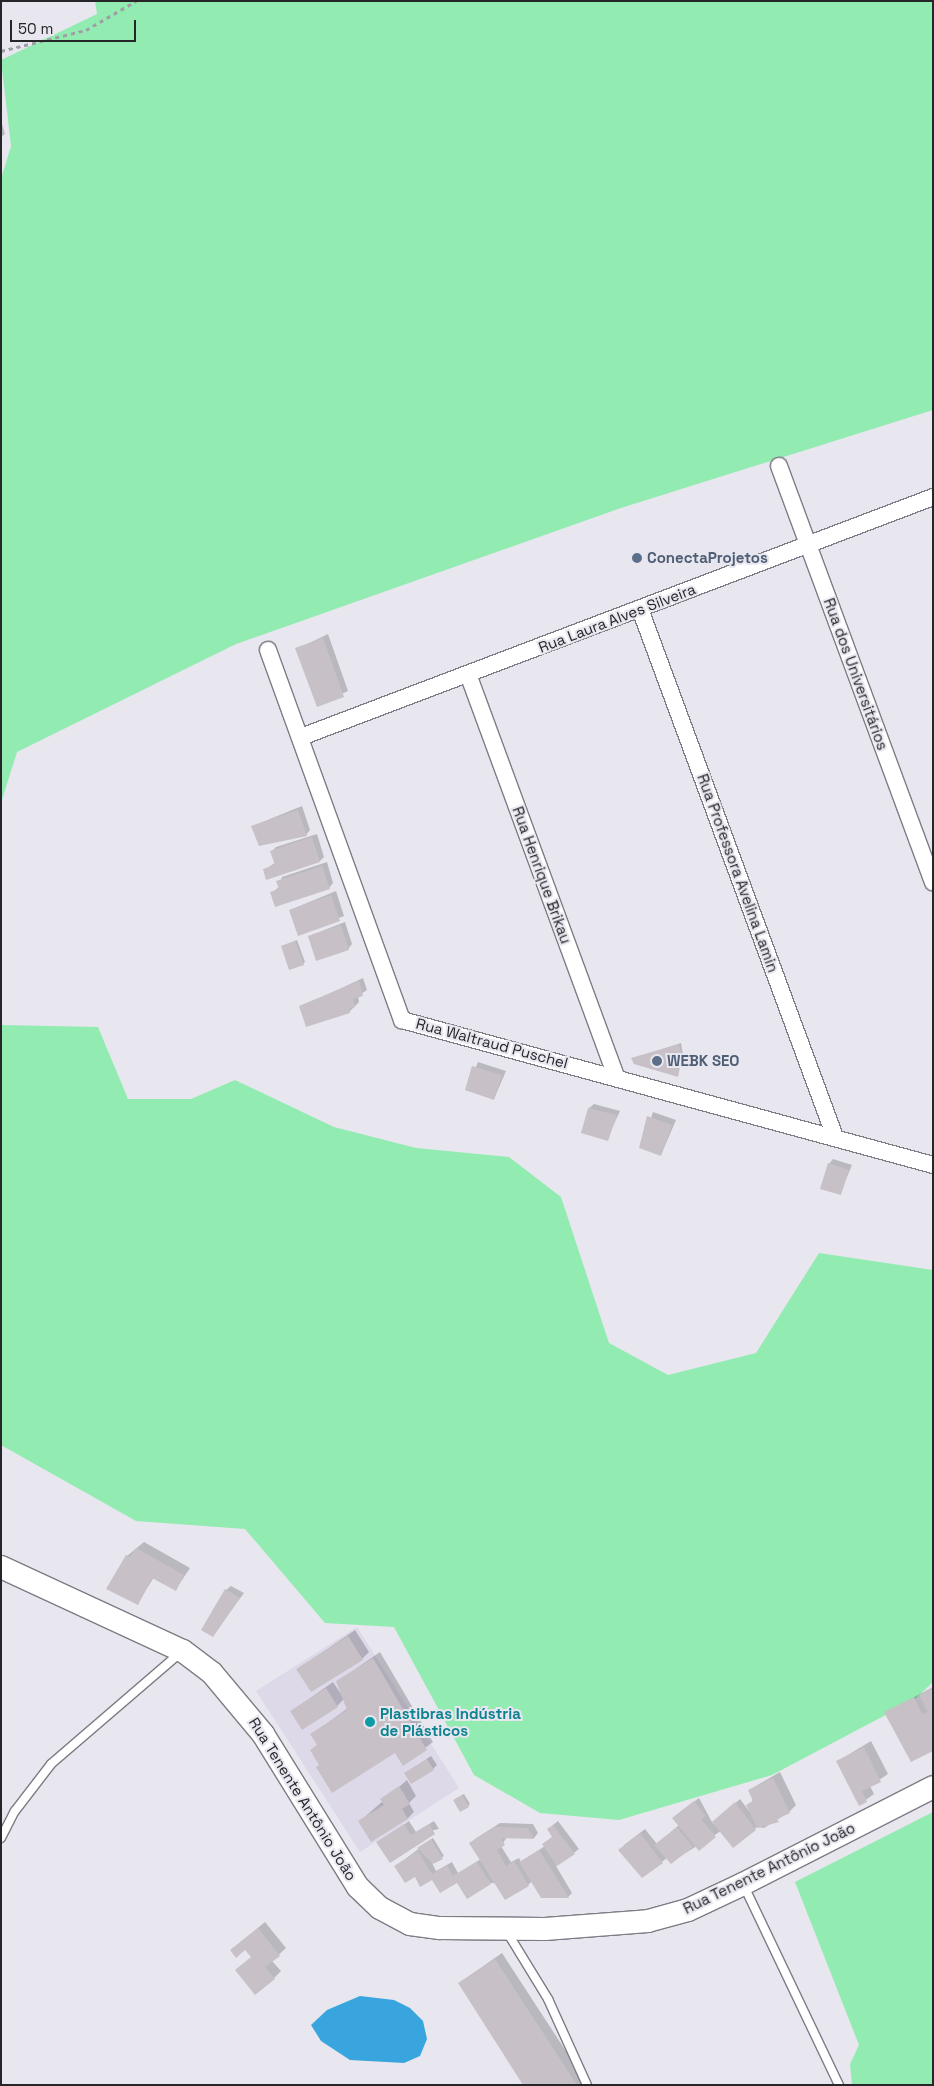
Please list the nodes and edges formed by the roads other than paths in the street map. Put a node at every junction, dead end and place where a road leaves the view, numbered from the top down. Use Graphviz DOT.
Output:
graph roads {
  1 [pos="779,466"];
  2 [pos="933,498"];
  3 [pos="808,545"];
  4 [pos="640,608"];
  5 [pos="268,650"];
  6 [pos="468,674"];
  7 [pos="300,738"];
  8 [pos="933,882"];
  9 [pos="616,1076"];
  10 [pos="835,1137"];
  11 [pos="933,1165"];
  12 [pos="1,1567"];
  13 [pos="183,1650"];
  14 [pos="933,1787"];
  15 [pos="1,1838"];
  16 [pos="743,1884"];
  17 [pos="505,1929"];
  18 [pos="587,2085"];
  19 [pos="839,2085"];
  1 -- 3 [label="street, Rua dos Universitários"];
  2 -- 3 [label="street, Rua Laura Alves Silveira"];
  3 -- 4 [label="street, Rua Laura Alves Silveira"];
  3 -- 8 [label="street, Rua dos Universitários"];
  4 -- 6 [label="street, Rua Laura Alves Silveira"];
  4 -- 10 [label="street, Rua Professora Avelina Lamin"];
  5 -- 7 [label="street, Rua Waltraud Puschel"];
  6 -- 7 [label="street, Rua Laura Alves Silveira"];
  6 -- 9 [label="street, Rua Henrique Brikau"];
  7 -- 9 [label="street, Rua Waltraud Puschel"];
  9 -- 10 [label="street, Rua Waltraud Puschel"];
  10 -- 11 [label="street, Rua Waltraud Puschel"];
  12 -- 13 [label="street, Rua Tenente Antônio João"];
  13 -- 15 [label="lane"];
  13 -- 17 [label="street, Rua Tenente Antônio João"];
  14 -- 16 [label="street, Rua Tenente Antônio João"];
  16 -- 17 [label="street, Rua Tenente Antônio João"];
  16 -- 19 [label="lane"];
  17 -- 18 [label="lane"];
}
